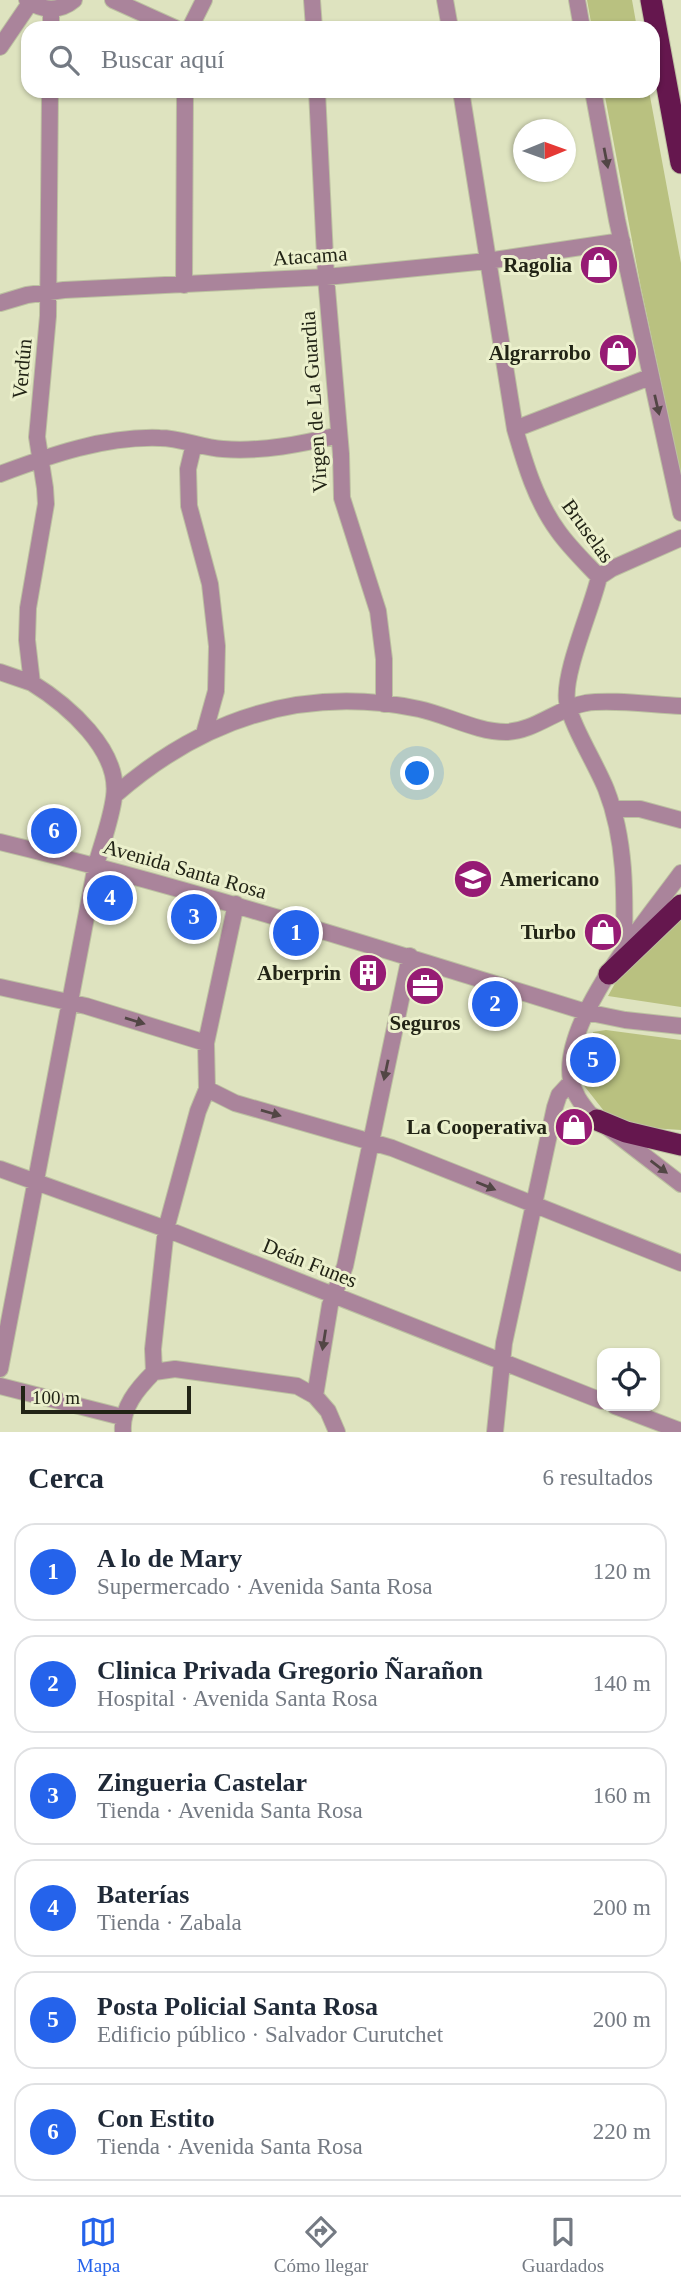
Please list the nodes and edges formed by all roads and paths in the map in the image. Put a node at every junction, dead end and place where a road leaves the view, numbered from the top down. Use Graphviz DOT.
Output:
graph roads {
  1 [pos="74,0"];
  2 [pos="113,0"];
  3 [pos="204,0"];
  4 [pos="312,0"];
  5 [pos="445,0"];
  6 [pos="576,0"];
  7 [pos="651,0"];
  8 [pos="29,1"];
  9 [pos="51,9"];
  10 [pos="51,21"];
  11 [pos="160,21"];
  12 [pos="194,21"];
  13 [pos="314,21"];
  14 [pos="449,21"];
  15 [pos="580,21"];
  16 [pos="655,21"];
  17 [pos="0,47"];
  18 [pos="660,49"];
  19 [pos="50,98"];
  20 [pos="185,98"];
  21 [pos="317,98"];
  22 [pos="462,98"];
  23 [pos="594,98"];
  24 [pos="681,163"];
  25 [pos="622,241"];
  26 [pos="487,261"];
  27 [pos="326,277"];
  28 [pos="184,285"];
  29 [pos="47,292"];
  30 [pos="0,303"];
  31 [pos="650,377"];
  32 [pos="515,429"];
  33 [pos="339,435"];
  34 [pos="194,444"];
  35 [pos="40,459"];
  36 [pos="0,474"];
  37 [pos="681,513"];
  38 [pos="681,538"];
  39 [pos="599,577"];
  40 [pos="0,672"];
  41 [pos="32,682"];
  42 [pos="384,704"];
  43 [pos="681,706"];
  44 [pos="569,710"];
  45 [pos="204,734"];
  46 [pos="114,795"];
  47 [pos="613,809"];
  48 [pos="681,820"];
  49 [pos="0,842"];
  50 [pos="96,865"];
  51 [pos="681,873"];
  52 [pos="236,904"];
  53 [pos="681,905"];
  54 [pos="624,948"];
  55 [pos="410,956"];
  56 [pos="609,974"];
  57 [pos="0,987"];
  58 [pos="70,1002"];
  59 [pos="586,1012"];
  60 [pos="681,1026"];
  61 [pos="206,1043"];
  62 [pos="571,1082"];
  63 [pos="207,1089"];
  64 [pos="597,1120"];
  65 [pos="372,1141"];
  66 [pos="681,1146"];
  67 [pos="0,1170"];
  68 [pos="35,1181"];
  69 [pos="681,1184"];
  70 [pos="532,1206"];
  71 [pos="166,1229"];
  72 [pos="681,1263"];
  73 [pos="335,1295"];
  74 [pos="501,1362"];
  75 [pos="0,1369"];
  76 [pos="154,1373"];
  77 [pos="0,1386"];
  78 [pos="315,1396"];
  79 [pos="597,1399"];
  80 [pos="628,1411"];
  81 [pos="122,1425"];
  82 [pos="681,1431"];
  83 [pos="337,1432"];
  84 [pos="495,1432"];
  1 -- 9 [label="street"];
  2 -- 11 [label="street"];
  3 -- 12 [label="street"];
  4 -- 13 [label="street"];
  5 -- 14 [label="street"];
  6 -- 15 [label="street"];
  7 -- 16 [label="highway"];
  8 -- 9 [label="street"];
  8 -- 17 [label="street"];
  9 -- 10 [label="street"];
  18 -- 24 [label="highway"];
  19 -- 29 [label="street, Verdún"];
  20 -- 28 [label="street"];
  21 -- 27 [label="street, Virgen de La Guardia"];
  22 -- 26 [label="street, Bruselas"];
  23 -- 25 [label="street, one-way"];
  25 -- 26 [label="street, Atacama"];
  25 -- 31 [label="street"];
  26 -- 27 [label="street, Atacama"];
  26 -- 32 [label="street, Bruselas"];
  27 -- 28 [label="street, Atacama"];
  27 -- 33 [label="street, Virgen de La Guardia"];
  28 -- 29 [label="street, Atacama"];
  29 -- 30 [label="street, Atacama"];
  29 -- 35 [label="street, Verdún"];
  31 -- 32 [label="street"];
  31 -- 37 [label="street, one-way"];
  32 -- 39 [label="street, Bruselas"];
  33 -- 34 [label="street"];
  33 -- 42 [label="street, Virgen de La Guardia"];
  34 -- 35 [label="street"];
  34 -- 45 [label="street"];
  35 -- 36 [label="street"];
  35 -- 41 [label="street, Verdún"];
  38 -- 39 [label="street"];
  39 -- 44 [label="street, Bruselas"];
  40 -- 41 [label="street"];
  41 -- 46 [label="street"];
  42 -- 44 [label="street"];
  42 -- 45 [label="street"];
  43 -- 44 [label="street"];
  44 -- 47 [label="street, Bruselas"];
  45 -- 46 [label="street"];
  46 -- 50 [label="street"];
  47 -- 48 [label="street"];
  47 -- 54 [label="street, Bruselas"];
  49 -- 50 [label="street, Avenida Santa Rosa"];
  50 -- 52 [label="street, Avenida Santa Rosa"];
  50 -- 58 [label="street"];
  51 -- 54 [label="street"];
  52 -- 55 [label="street, Avenida Santa Rosa"];
  52 -- 61 [label="street"];
  53 -- 56 [label="highway"];
  54 -- 56 [label="street"];
  55 -- 59 [label="street, Avenida Santa Rosa"];
  55 -- 65 [label="street, one-way"];
  56 -- 59 [label="street"];
  57 -- 58 [label="street"];
  58 -- 61 [label="street, one-way"];
  58 -- 68 [label="street"];
  59 -- 60 [label="street, Avenida Santa Rosa"];
  59 -- 62 [label="street"];
  61 -- 63 [label="street"];
  62 -- 64 [label="street"];
  62 -- 70 [label="street"];
  63 -- 65 [label="street, one-way"];
  63 -- 71 [label="street"];
  64 -- 66 [label="highway"];
  64 -- 69 [label="street, one-way"];
  65 -- 70 [label="street, one-way"];
  65 -- 73 [label="street"];
  67 -- 68 [label="street, Deán Funes"];
  68 -- 71 [label="street, Deán Funes"];
  68 -- 75 [label="street"];
  70 -- 72 [label="street"];
  70 -- 74 [label="street"];
  71 -- 73 [label="street, Deán Funes"];
  71 -- 76 [label="street"];
  73 -- 74 [label="street, Deán Funes"];
  73 -- 78 [label="street, one-way"];
  74 -- 79 [label="street, Deán Funes"];
  74 -- 84 [label="street"];
  76 -- 78 [label="street"];
  76 -- 81 [label="street"];
  77 -- 81 [label="street"];
  78 -- 83 [label="street"];
  80 -- 82 [label="street"];
}
